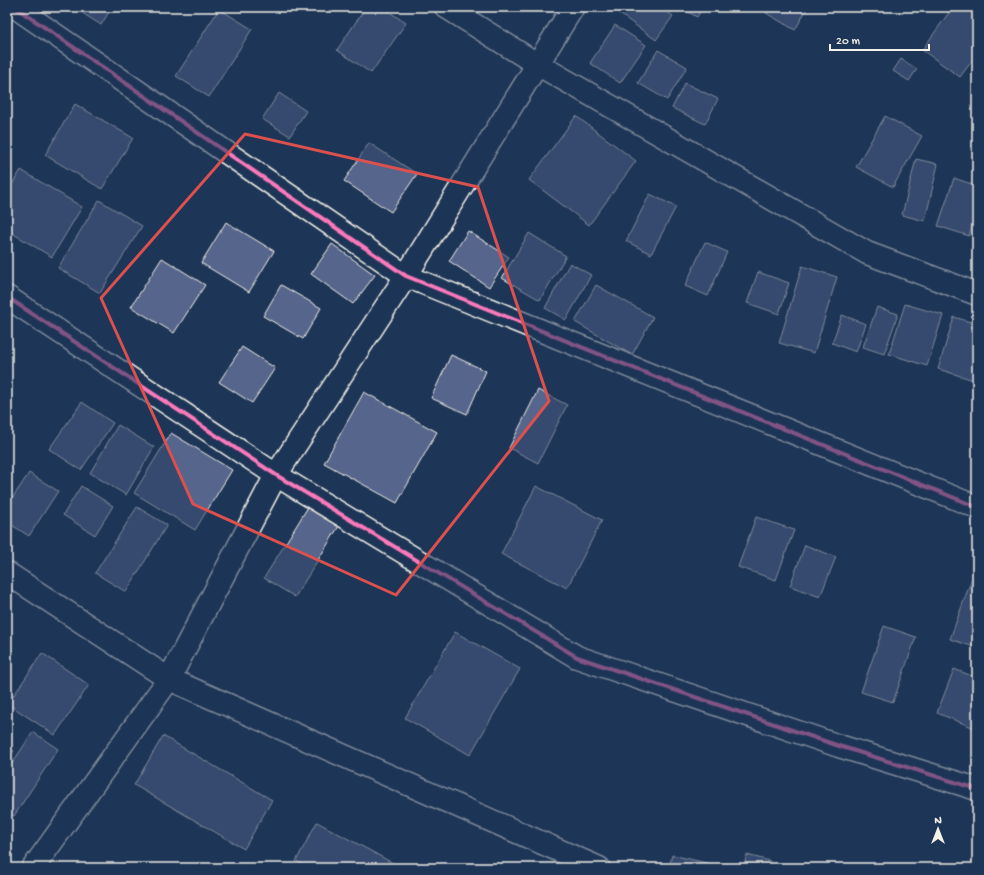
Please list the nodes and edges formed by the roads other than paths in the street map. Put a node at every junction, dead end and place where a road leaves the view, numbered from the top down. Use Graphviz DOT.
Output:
graph roads {
  1 [pos="15,7"];
  2 [pos="446,7"];
  3 [pos="573,7"];
  4 [pos="537,64"];
  5 [pos="406,276"];
  6 [pos="977,294"];
  7 [pos="7,297"];
  8 [pos="276,475"];
  9 [pos="977,507"];
  10 [pos="7,573"];
  11 [pos="168,679"];
  12 [pos="977,789"];
  13 [pos="33,868"];
  14 [pos="599,868"];
  1 -- 5 [label="street"];
  2 -- 4 [label="street"];
  3 -- 4 [label="street"];
  4 -- 5 [label="street"];
  4 -- 6 [label="street"];
  5 -- 8 [label="street"];
  5 -- 9 [label="street"];
  7 -- 8 [label="street"];
  8 -- 11 [label="street"];
  8 -- 12 [label="street"];
  10 -- 11 [label="street"];
  11 -- 13 [label="street"];
  11 -- 14 [label="street"];
}
